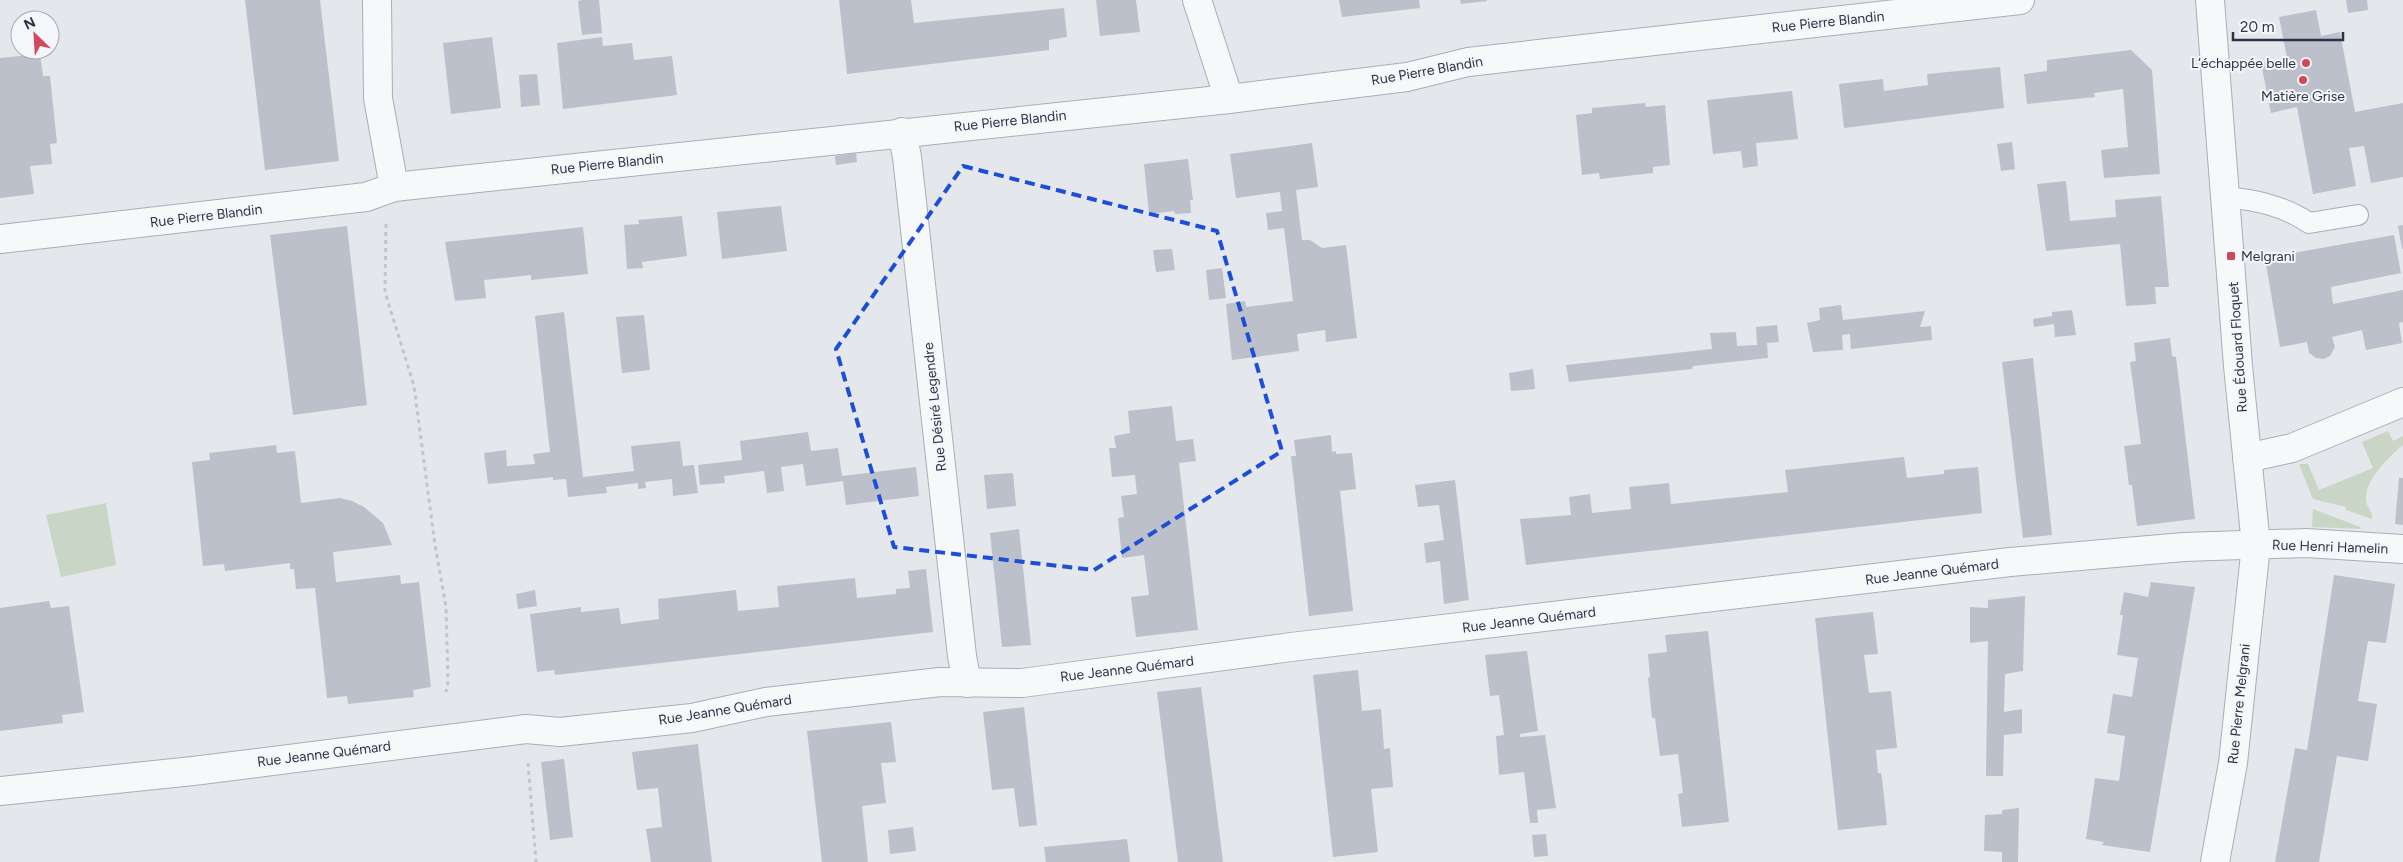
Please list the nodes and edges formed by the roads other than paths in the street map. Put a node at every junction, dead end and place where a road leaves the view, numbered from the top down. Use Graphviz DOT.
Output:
graph roads {
  1 [pos="377,0"];
  2 [pos="1197,0"];
  3 [pos="2020,0"];
  4 [pos="2210,0"];
  5 [pos="1230,99"];
  6 [pos="902,132"];
  7 [pos="394,187"];
  8 [pos="2226,197"];
  9 [pos="2358,215"];
  10 [pos="0,239"];
  11 [pos="2403,402"];
  12 [pos="2246,458"];
  13 [pos="2256,545"];
  14 [pos="2403,549"];
  15 [pos="967,683"];
  16 [pos="0,791"];
  17 [pos="2215,862"];
  1 -- 7 [label="street"];
  2 -- 5 [label="street"];
  3 -- 5 [label="street, Rue Pierre Blandin"];
  4 -- 8 [label="street, Rue Édouard Floquet"];
  5 -- 6 [label="street, Rue Pierre Blandin"];
  6 -- 7 [label="street, Rue Pierre Blandin"];
  6 -- 15 [label="street, Rue Désiré Legendre"];
  7 -- 10 [label="street, Rue Pierre Blandin"];
  8 -- 9 [label="lane"];
  8 -- 12 [label="street, Rue Édouard Floquet"];
  11 -- 12 [label="street"];
  12 -- 13 [label="street, Rue Édouard Floquet"];
  13 -- 14 [label="street, Rue Henri Hamelin"];
  13 -- 15 [label="street, Rue Jeanne Quémard"];
  13 -- 17 [label="street, Rue Pierre Melgrani"];
  15 -- 16 [label="street, Rue Jeanne Quémard"];
}
